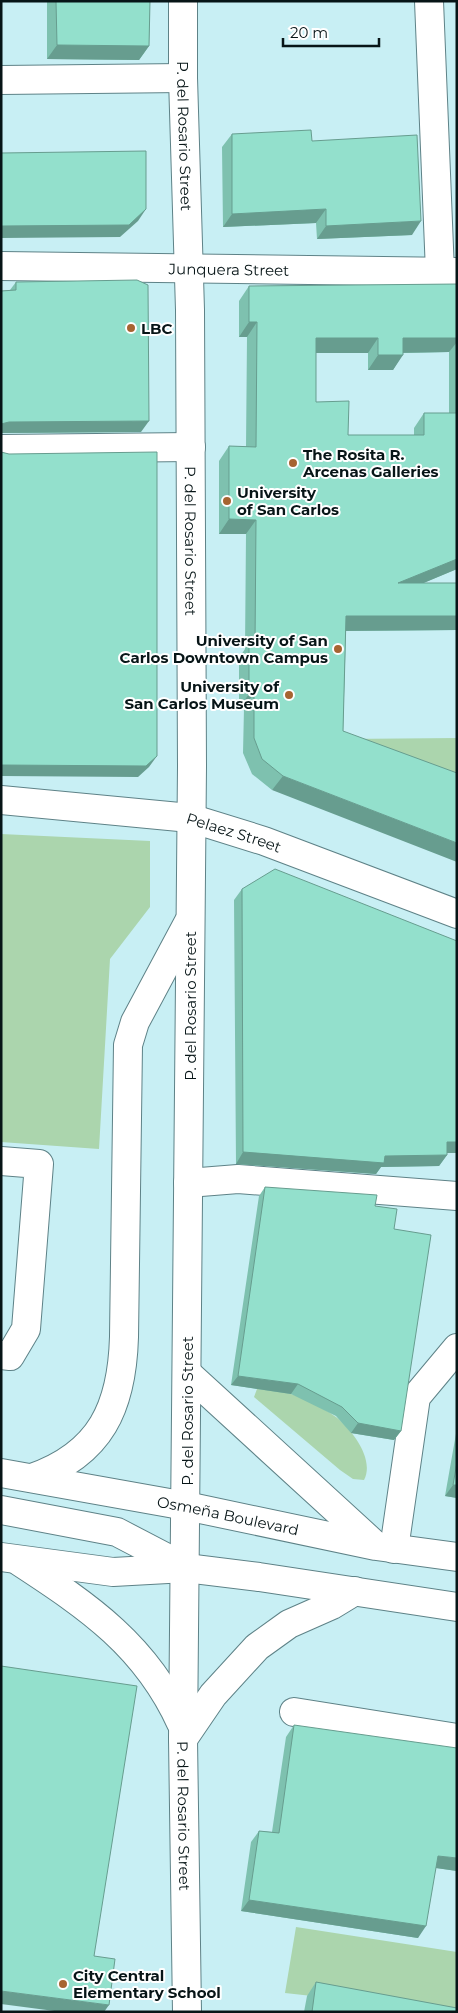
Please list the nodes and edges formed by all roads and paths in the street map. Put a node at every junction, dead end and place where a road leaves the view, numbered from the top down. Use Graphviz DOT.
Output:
graph roads {
  1 [pos="183,1"];
  2 [pos="430,1"];
  3 [pos="183,78"];
  4 [pos="1,80"];
  5 [pos="1,266"];
  6 [pos="190,268"];
  7 [pos="448,272"];
  8 [pos="191,446"];
  9 [pos="1,449"];
  10 [pos="1,800"];
  11 [pos="190,818"];
  12 [pos="457,914"];
  13 [pos="190,919"];
  14 [pos="1,1160"];
  15 [pos="188,1183"];
  16 [pos="457,1196"];
  17 [pos="457,1348"];
  18 [pos="1,1355"];
  19 [pos="187,1373"];
  20 [pos="1,1472"];
  21 [pos="32,1478"];
  22 [pos="186,1506"];
  23 [pos="1,1510"];
  24 [pos="385,1547"];
  25 [pos="457,1557"];
  26 [pos="8,1558"];
  27 [pos="186,1568"];
  28 [pos="355,1591"];
  29 [pos="457,1607"];
  30 [pos="294,1712"];
  31 [pos="183,1734"];
  32 [pos="457,1738"];
  33 [pos="187,2012"];
  1 -- 3 [label="main road, P. del Rosario Street"];
  2 -- 7 [label="main road"];
  3 -- 4 [label="main road"];
  3 -- 6 [label="main road, P. del Rosario Street"];
  5 -- 6 [label="main road, Junquera Street"];
  6 -- 7 [label="main road, Junquera Street"];
  6 -- 8 [label="main road, P. del Rosario Street"];
  8 -- 9 [label="main road"];
  8 -- 11 [label="main road, P. del Rosario Street"];
  10 -- 11 [label="main road, Pelaez Street"];
  11 -- 12 [label="main road, Pelaez Street"];
  11 -- 13 [label="main road, P. del Rosario Street"];
  13 -- 15 [label="main road, P. del Rosario Street"];
  13 -- 21 [label="main road"];
  14 -- 18 [label="main road"];
  15 -- 16 [label="main road"];
  15 -- 19 [label="main road, P. del Rosario Street"];
  17 -- 24 [label="main road"];
  19 -- 22 [label="main road, P. del Rosario Street"];
  19 -- 24 [label="main road"];
  20 -- 21 [label="main road, Osmeña Boulevard"];
  21 -- 22 [label="main road, Osmeña Boulevard"];
  22 -- 24 [label="main road, Osmeña Boulevard"];
  22 -- 27 [label="main road, P. del Rosario Street"];
  23 -- 27 [label="main road"];
  24 -- 25 [label="main road, Osmeña Boulevard"];
  26 -- 27 [label="main road"];
  26 -- 31 [label="main road"];
  27 -- 28 [label="main road"];
  27 -- 31 [label="main road, P. del Rosario Street"];
  28 -- 29 [label="main road"];
  28 -- 31 [label="main road"];
  30 -- 32 [label="main road"];
  31 -- 33 [label="main road, P. del Rosario Street"];
}
